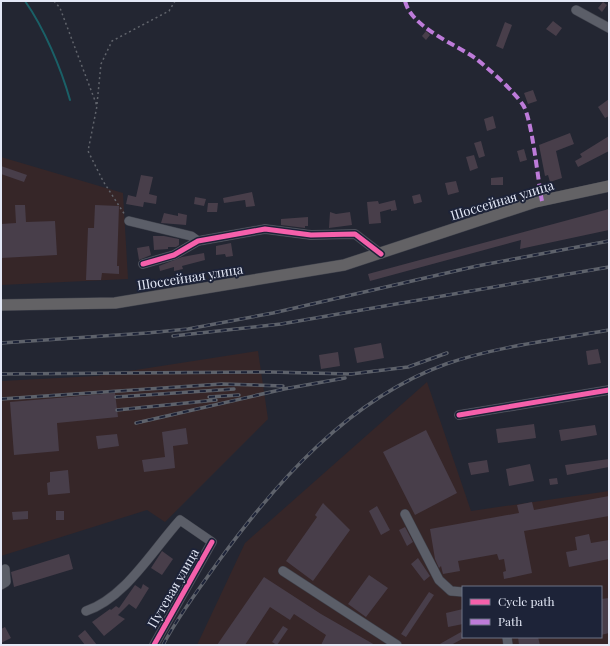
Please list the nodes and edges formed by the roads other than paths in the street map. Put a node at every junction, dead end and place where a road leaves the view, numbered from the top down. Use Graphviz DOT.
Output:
graph roads {
  1 [pos="576,10"];
  2 [pos="609,28"];
  3 [pos="609,186"];
  4 [pos="129,221"];
  5 [pos="198,241"];
  6 [pos="381,254"];
  7 [pos="143,264"];
  8 [pos="1,305"];
  9 [pos="609,390"];
  10 [pos="458,415"];
  11 [pos="405,514"];
  12 [pos="5,569"];
  13 [pos="283,571"];
  14 [pos="1,585"];
  15 [pos="462,592"];
  16 [pos="86,611"];
  17 [pos="154,645"];
  18 [pos="397,645"];
  1 -- 2 [label="street"];
  3 -- 6 [label="main road, Шоссейная улица"];
  4 -- 5 [label="street"];
  5 -- 6 [label="street, Шоссейная улица"];
  5 -- 7 [label="street, Шоссейная улица"];
  6 -- 8 [label="main road, Шоссейная улица"];
  9 -- 10 [label="street"];
  11 -- 15 [label="street"];
  12 -- 14 [label="street"];
  13 -- 18 [label="street"];
  16 -- 17 [label="street, Путевая улица"];
}
